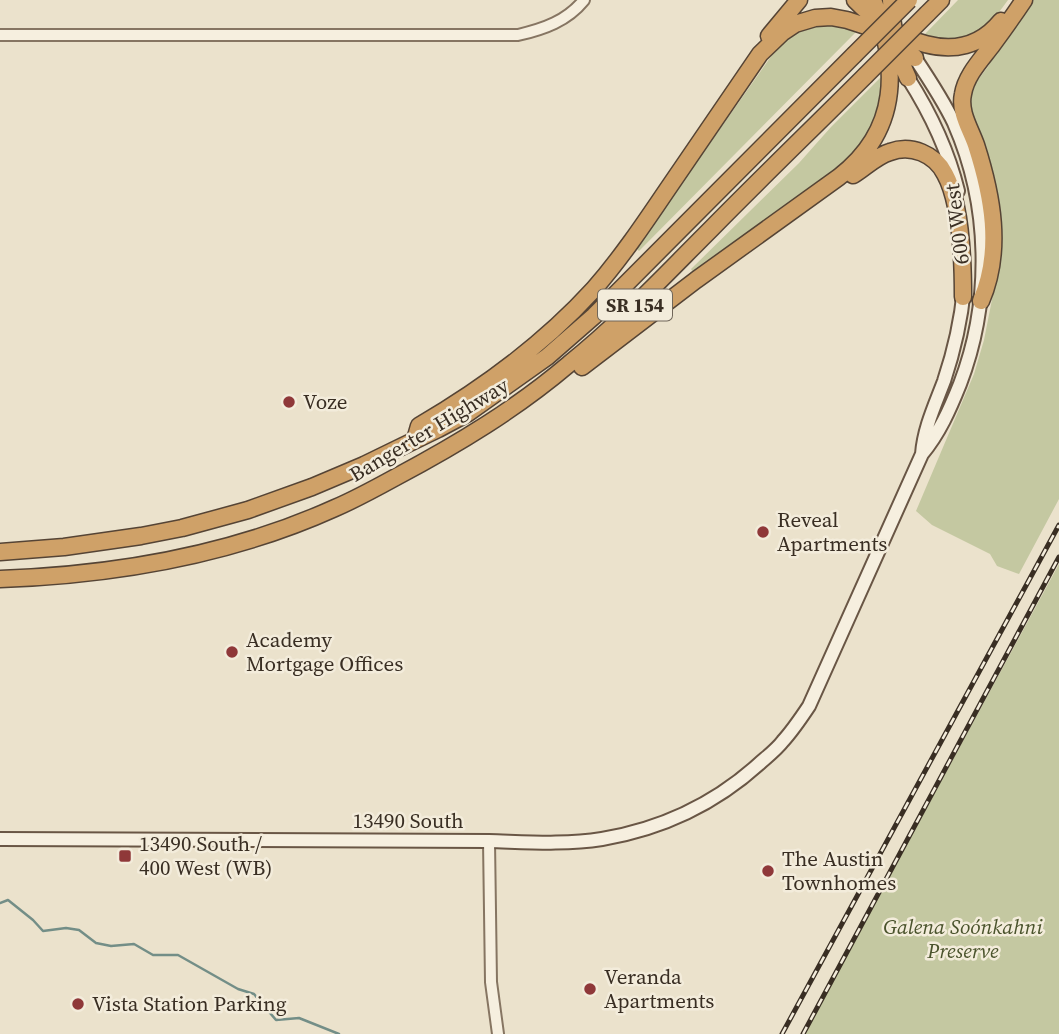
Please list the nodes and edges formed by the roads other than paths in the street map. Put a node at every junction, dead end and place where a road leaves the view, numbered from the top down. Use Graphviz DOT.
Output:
graph roads {
  1 [pos="799,0"];
  2 [pos="854,0"];
  3 [pos="873,0"];
  4 [pos="879,0"];
  5 [pos="891,0"];
  6 [pos="908,0"];
  7 [pos="941,0"];
  8 [pos="1017,0"];
  9 [pos="1024,0"];
  10 [pos="582,3"];
  11 [pos="889,32"];
  12 [pos="0,35"];
  13 [pos="760,54"];
  14 [pos="915,58"];
  15 [pos="908,78"];
  16 [pos="796,207"];
  17 [pos="963,296"];
  18 [pos="981,301"];
  19 [pos="415,440"];
  20 [pos="922,454"];
  21 [pos="371,492"];
  22 [pos="0,552"];
  23 [pos="0,579"];
  24 [pos="786,738"];
  25 [pos="0,839"];
  26 [pos="489,841"];
  27 [pos="498,1034"];
  1 -- 13 [label="highway"];
  2 -- 11 [label="highway"];
  3 -- 11 [label="highway"];
  4 -- 11 [label="street"];
  5 -- 11 [label="highway"];
  6 -- 19 [label="highway, Bangerter Highway / SR 154, bridge"];
  7 -- 21 [label="highway, Bangerter Highway / SR 154, bridge"];
  8 -- 11 [label="highway"];
  9 -- 18 [label="highway"];
  10 -- 12 [label="street"];
  11 -- 13 [label="highway"];
  11 -- 14 [label="highway"];
  11 -- 15 [label="highway"];
  11 -- 16 [label="highway"];
  13 -- 19 [label="highway"];
  14 -- 18 [label="main road, 600 West"];
  15 -- 17 [label="main road, 600 West"];
  16 -- 17 [label="highway"];
  16 -- 21 [label="highway"];
  17 -- 20 [label="main road, 600 West"];
  18 -- 20 [label="main road, 600 West"];
  19 -- 22 [label="highway, Bangerter Highway / SR 154"];
  20 -- 24 [label="main road, 600 West"];
  21 -- 23 [label="highway, Bangerter Highway / SR 154"];
  24 -- 26 [label="main road, 13490 South"];
  25 -- 26 [label="main road, 13490 South"];
  26 -- 27 [label="street"];
}
